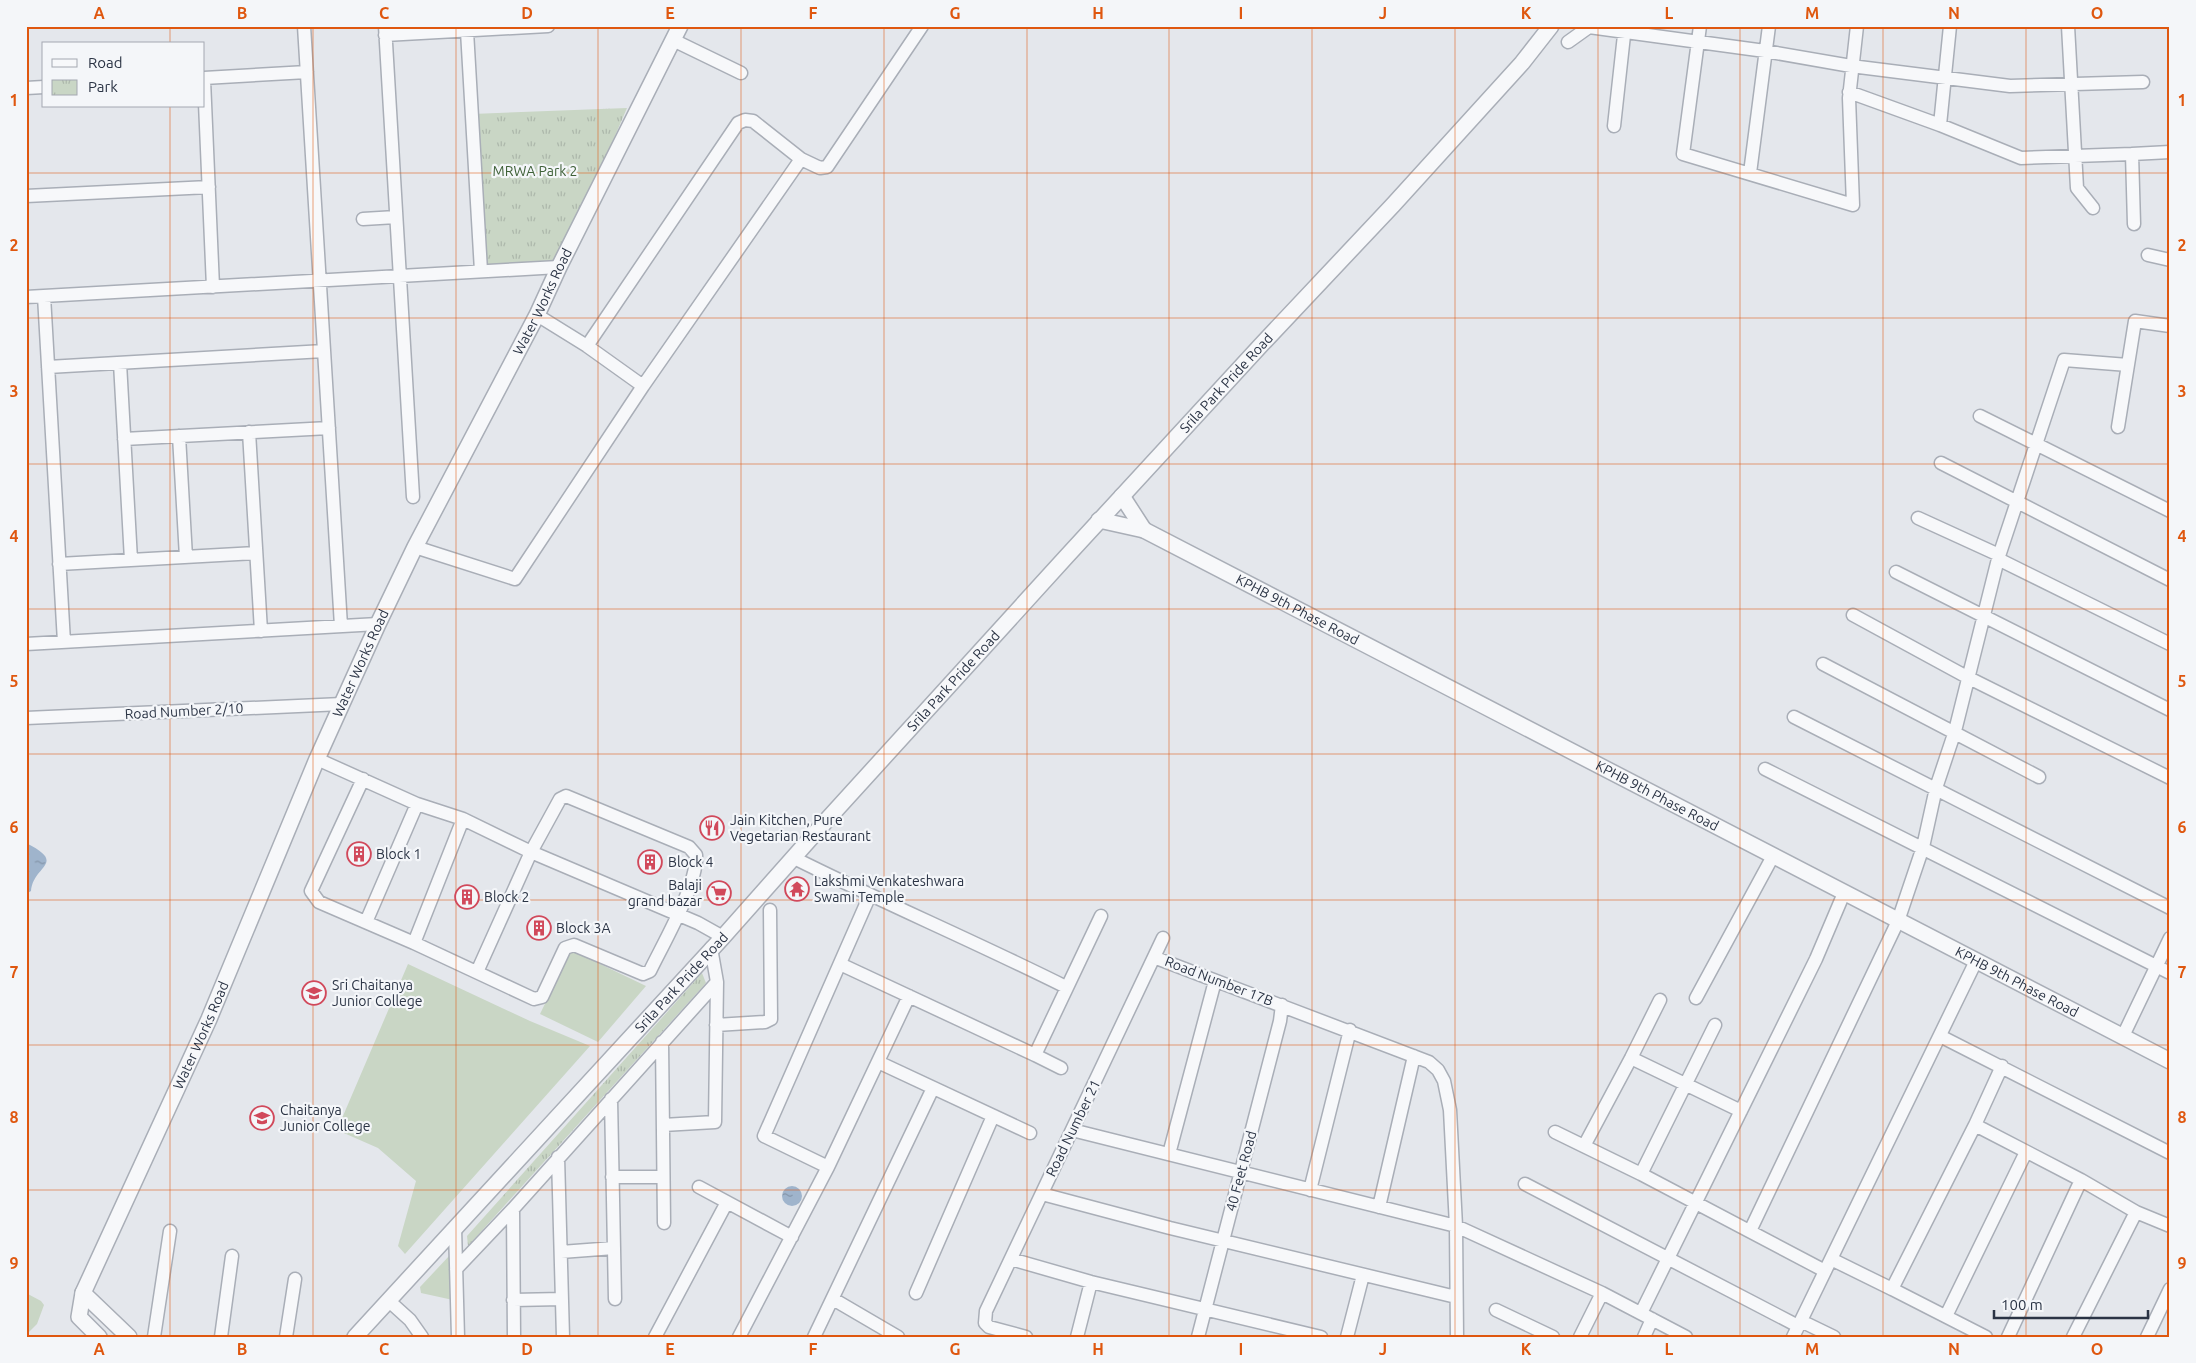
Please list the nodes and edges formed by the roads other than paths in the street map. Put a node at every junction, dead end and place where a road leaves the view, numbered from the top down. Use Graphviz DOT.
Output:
graph roads {
  1 [pos="304,26"];
  2 [pos="548,26"];
  3 [pos="680,26"];
  4 [pos="922,26"];
  5 [pos="1551,26"];
  6 [pos="1700,26"];
  7 [pos="1769,26"];
  8 [pos="1857,26"];
  9 [pos="1950,26"];
  10 [pos="2068,26"];
  11 [pos="1625,29"];
  12 [pos="385,31"];
  13 [pos="467,31"];
  14 [pos="673,40"];
  15 [pos="1568,42"];
  16 [pos="1698,42"];
  17 [pos="1765,51"];
  18 [pos="1851,66"];
  19 [pos="306,72"];
  20 [pos="741,73"];
  21 [pos="205,79"];
  22 [pos="1944,79"];
  23 [pos="2143,82"];
  24 [pos="2072,85"];
  25 [pos="42,87"];
  26 [pos="26,88"];
  27 [pos="1849,92"];
  28 [pos="205,101"];
  29 [pos="1940,125"];
  30 [pos="1614,126"];
  31 [pos="2170,152"];
  32 [pos="2132,154"];
  33 [pos="2077,156"];
  34 [pos="801,159"];
  35 [pos="1750,173"];
  36 [pos="209,187"];
  37 [pos="26,196"];
  38 [pos="2093,208"];
  39 [pos="396,217"];
  40 [pos="363,218"];
  41 [pos="2134,224"];
  42 [pos="2148,255"];
  43 [pos="2170,260"];
  44 [pos="559,267"];
  45 [pos="481,271"];
  46 [pos="400,276"];
  47 [pos="319,280"];
  48 [pos="213,286"];
  49 [pos="44,296"];
  50 [pos="26,297"];
  51 [pos="537,315"];
  52 [pos="2170,326"];
  53 [pos="587,346"];
  54 [pos="324,352"];
  55 [pos="120,363"];
  56 [pos="2128,365"];
  57 [pos="48,367"];
  58 [pos="644,386"];
  59 [pos="1980,416"];
  60 [pos="2118,427"];
  61 [pos="329,428"];
  62 [pos="249,432"];
  63 [pos="179,436"];
  64 [pos="124,439"];
  65 [pos="2035,445"];
  66 [pos="1941,463"];
  67 [pos="1122,496"];
  68 [pos="413,497"];
  69 [pos="2017,502"];
  70 [pos="2170,511"];
  71 [pos="1918,518"];
  72 [pos="1100,520"];
  73 [pos="1144,530"];
  74 [pos="415,547"];
  75 [pos="256,553"];
  76 [pos="186,557"];
  77 [pos="1999,557"];
  78 [pos="131,560"];
  79 [pos="59,564"];
  80 [pos="1896,572"];
  81 [pos="2170,580"];
  82 [pos="1853,615"];
  83 [pos="1984,618"];
  84 [pos="378,624"];
  85 [pos="341,626"];
  86 [pos="261,631"];
  87 [pos="64,642"];
  88 [pos="26,644"];
  89 [pos="2170,644"];
  90 [pos="1823,664"];
  91 [pos="1967,677"];
  92 [pos="342,704"];
  93 [pos="2170,710"];
  94 [pos="1794,717"];
  95 [pos="26,718"];
  96 [pos="1955,732"];
  97 [pos="318,759"];
  98 [pos="1765,769"];
  99 [pos="2040,777"];
  100 [pos="2170,778"];
  101 [pos="363,779"];
  102 [pos="1936,788"];
  103 [pos="417,804"];
  104 [pos="463,819"];
  105 [pos="1923,847"];
  106 [pos="531,852"];
  107 [pos="1773,856"];
  108 [pos="794,858"];
  109 [pos="1844,893"];
  110 [pos="870,896"];
  111 [pos="2170,908"];
  112 [pos="770,910"];
  113 [pos="678,916"];
  114 [pos="1101,916"];
  115 [pos="1898,921"];
  116 [pos="366,922"];
  117 [pos="723,938"];
  118 [pos="1163,938"];
  119 [pos="2170,938"];
  120 [pos="414,943"];
  121 [pos="712,948"];
  122 [pos="1156,958"];
  123 [pos="1976,961"];
  124 [pos="840,964"];
  125 [pos="2156,966"];
  126 [pos="477,972"];
  127 [pos="2170,973"];
  128 [pos="1215,981"];
  129 [pos="717,982"];
  130 [pos="1066,987"];
  131 [pos="909,996"];
  132 [pos="1696,998"];
  133 [pos="1660,1000"];
  134 [pos="1282,1005"];
  135 [pos="716,1025"];
  136 [pos="1715,1025"];
  137 [pos="1350,1030"];
  138 [pos="1940,1036"];
  139 [pos="2122,1036"];
  140 [pos="662,1042"];
  141 [pos="1035,1055"];
  142 [pos="1414,1056"];
  143 [pos="1631,1058"];
  144 [pos="2170,1060"];
  145 [pos="878,1062"];
  146 [pos="2002,1066"];
  147 [pos="1062,1068"];
  148 [pos="1686,1084"];
  149 [pos="933,1088"];
  150 [pos="611,1099"];
  151 [pos="1740,1111"];
  152 [pos="993,1116"];
  153 [pos="663,1125"];
  154 [pos="1975,1125"];
  155 [pos="1072,1130"];
  156 [pos="1555,1132"];
  157 [pos="1030,1133"];
  158 [pos="1584,1146"];
  159 [pos="2026,1152"];
  160 [pos="2170,1152"];
  161 [pos="1169,1154"];
  162 [pos="558,1156"];
  163 [pos="828,1167"];
  164 [pos="1240,1172"];
  165 [pos="1641,1174"];
  166 [pos="612,1177"];
  167 [pos="663,1177"];
  168 [pos="2081,1180"];
  169 [pos="1525,1184"];
  170 [pos="699,1187"];
  171 [pos="1310,1190"];
  172 [pos="1042,1194"];
  173 [pos="728,1202"];
  174 [pos="1696,1204"];
  175 [pos="1380,1207"];
  176 [pos="513,1209"];
  177 [pos="2136,1212"];
  178 [pos="664,1223"];
  179 [pos="1456,1226"];
  180 [pos="2170,1226"];
  181 [pos="456,1228"];
  182 [pos="170,1231"];
  183 [pos="1750,1231"];
  184 [pos="792,1237"];
  185 [pos="1223,1241"];
  186 [pos="614,1248"];
  187 [pos="562,1252"];
  188 [pos="232,1256"];
  189 [pos="1669,1258"];
  190 [pos="1011,1259"];
  191 [pos="1831,1259"];
  192 [pos="456,1269"];
  193 [pos="1825,1271"];
  194 [pos="1363,1275"];
  195 [pos="295,1279"];
  196 [pos="1091,1282"];
  197 [pos="1892,1289"];
  198 [pos="2170,1289"];
  199 [pos="83,1293"];
  200 [pos="916,1293"];
  201 [pos="1602,1293"];
  202 [pos="1456,1297"];
  203 [pos="615,1299"];
  204 [pos="513,1300"];
  205 [pos="562,1300"];
  206 [pos="833,1300"];
  207 [pos="389,1301"];
  208 [pos="1205,1309"];
  209 [pos="1496,1310"];
  210 [pos="1646,1316"];
  211 [pos="1946,1316"];
  212 [pos="1797,1328"];
  213 [pos="99,1337"];
  214 [pos="129,1337"];
  215 [pos="154,1337"];
  216 [pos="221,1337"];
  217 [pos="286,1337"];
  218 [pos="356,1337"];
  219 [pos="422,1337"];
  220 [pos="458,1337"];
  221 [pos="514,1337"];
  222 [pos="563,1337"];
  223 [pos="655,1337"];
  224 [pos="739,1337"];
  225 [pos="814,1337"];
  226 [pos="898,1337"];
  227 [pos="1026,1337"];
  228 [pos="1077,1337"];
  229 [pos="1198,1337"];
  230 [pos="1321,1337"];
  231 [pos="1347,1337"];
  232 [pos="1457,1337"];
  233 [pos="1553,1337"];
  234 [pos="1580,1337"];
  235 [pos="1644,1337"];
  236 [pos="1686,1337"];
  237 [pos="1834,1337"];
  238 [pos="1986,1337"];
  239 [pos="2008,1337"];
  240 [pos="2073,1337"];
  241 [pos="2146,1337"];
  1 -- 19 [label="street"];
  2 -- 13 [label="street"];
  3 -- 14 [label="street, Water Works Road"];
  4 -- 34 [label="street"];
  5 -- 67 [label="street, Srila Park Pride Road"];
  6 -- 16 [label="street"];
  7 -- 17 [label="street"];
  8 -- 18 [label="street"];
  9 -- 22 [label="street"];
  10 -- 24 [label="street"];
  11 -- 15 [label="street"];
  11 -- 16 [label="street"];
  11 -- 30 [label="street"];
  12 -- 13 [label="street"];
  12 -- 39 [label="street"];
  13 -- 45 [label="street"];
  14 -- 20 [label="street"];
  14 -- 44 [label="street, Water Works Road"];
  16 -- 17 [label="street"];
  16 -- 35 [label="street"];
  17 -- 18 [label="street"];
  17 -- 35 [label="street"];
  18 -- 22 [label="street"];
  18 -- 27 [label="street"];
  19 -- 21 [label="street"];
  19 -- 47 [label="street"];
  22 -- 24 [label="street"];
  22 -- 29 [label="street"];
  23 -- 24 [label="street"];
  24 -- 33 [label="street"];
  25 -- 26 [label="street"];
  27 -- 29 [label="street"];
  27 -- 35 [label="street"];
  28 -- 36 [label="street"];
  29 -- 33 [label="street"];
  31 -- 32 [label="street"];
  32 -- 33 [label="street"];
  32 -- 41 [label="street"];
  33 -- 38 [label="street"];
  34 -- 53 [label="street"];
  34 -- 58 [label="street"];
  36 -- 37 [label="street"];
  36 -- 48 [label="street"];
  39 -- 40 [label="street"];
  39 -- 46 [label="street"];
  42 -- 43 [label="street"];
  44 -- 45 [label="street"];
  44 -- 51 [label="street, Water Works Road"];
  45 -- 46 [label="street"];
  46 -- 47 [label="street"];
  46 -- 68 [label="street"];
  47 -- 48 [label="street"];
  47 -- 54 [label="street"];
  48 -- 49 [label="street"];
  49 -- 50 [label="street"];
  49 -- 57 [label="street"];
  51 -- 53 [label="street"];
  51 -- 74 [label="street, Water Works Road"];
  52 -- 56 [label="street"];
  53 -- 58 [label="street"];
  54 -- 55 [label="street"];
  54 -- 61 [label="street"];
  55 -- 57 [label="street"];
  55 -- 64 [label="street"];
  56 -- 60 [label="street"];
  56 -- 65 [label="street"];
  57 -- 79 [label="street"];
  58 -- 74 [label="street"];
  59 -- 65 [label="street"];
  61 -- 62 [label="street"];
  61 -- 85 [label="street"];
  62 -- 63 [label="street"];
  62 -- 75 [label="street"];
  63 -- 64 [label="street"];
  63 -- 76 [label="street"];
  64 -- 78 [label="street"];
  65 -- 69 [label="street"];
  65 -- 70 [label="street"];
  66 -- 69 [label="street"];
  67 -- 72 [label="street, Srila Park Pride Road"];
  67 -- 73 [label="street, KPHB 9th Phase Road"];
  69 -- 77 [label="street"];
  69 -- 81 [label="street"];
  71 -- 77 [label="street"];
  72 -- 73 [label="street, KPHB 9th Phase Road"];
  72 -- 108 [label="street, Srila Park Pride Road"];
  73 -- 107 [label="street, KPHB 9th Phase Road"];
  74 -- 84 [label="street, Water Works Road"];
  75 -- 76 [label="street"];
  75 -- 86 [label="street"];
  76 -- 78 [label="street"];
  77 -- 83 [label="street"];
  77 -- 89 [label="street"];
  78 -- 79 [label="street"];
  79 -- 87 [label="street"];
  80 -- 83 [label="street"];
  82 -- 91 [label="street"];
  83 -- 91 [label="street"];
  83 -- 93 [label="street"];
  84 -- 85 [label="street"];
  84 -- 92 [label="street, Water Works Road"];
  85 -- 86 [label="street"];
  86 -- 87 [label="street"];
  87 -- 88 [label="street"];
  90 -- 96 [label="street"];
  91 -- 96 [label="street"];
  91 -- 100 [label="street"];
  92 -- 95 [label="street, Road Number 2/10"];
  92 -- 97 [label="street, Water Works Road"];
  94 -- 102 [label="street"];
  96 -- 99 [label="street"];
  96 -- 102 [label="street"];
  97 -- 101 [label="street"];
  97 -- 199 [label="street, Water Works Road"];
  98 -- 105 [label="street"];
  101 -- 103 [label="street"];
  101 -- 116 [label="street"];
  102 -- 105 [label="street"];
  102 -- 111 [label="street"];
  103 -- 104 [label="street"];
  103 -- 116 [label="street"];
  104 -- 106 [label="street"];
  104 -- 120 [label="street"];
  105 -- 115 [label="street"];
  105 -- 125 [label="street"];
  106 -- 113 [label="street"];
  106 -- 113 [label="street"];
  106 -- 126 [label="street"];
  107 -- 109 [label="street, KPHB 9th Phase Road"];
  107 -- 132 [label="street"];
  108 -- 110 [label="street"];
  108 -- 117 [label="street, Srila Park Pride Road"];
  109 -- 115 [label="street, KPHB 9th Phase Road"];
  109 -- 151 [label="street"];
  110 -- 124 [label="street"];
  110 -- 130 [label="street"];
  112 -- 135 [label="street"];
  113 -- 117 [label="street"];
  113 -- 126 [label="street"];
  114 -- 130 [label="street"];
  115 -- 123 [label="street, KPHB 9th Phase Road"];
  115 -- 183 [label="street"];
  116 -- 120 [label="street"];
  117 -- 121 [label="street, Srila Park Pride Road"];
  118 -- 122 [label="street, Road Number 21"];
  119 -- 125 [label="street"];
  120 -- 126 [label="street"];
  121 -- 129 [label="street"];
  121 -- 181 [label="street, Srila Park Pride Road"];
  122 -- 128 [label="street, Road Number 17B"];
  122 -- 155 [label="street, Road Number 21"];
  123 -- 138 [label="street"];
  123 -- 139 [label="street, KPHB 9th Phase Road"];
  124 -- 131 [label="street"];
  124 -- 163 [label="street"];
  125 -- 127 [label="street"];
  125 -- 139 [label="street"];
  128 -- 134 [label="street, Road Number 17B"];
  128 -- 161 [label="street"];
  129 -- 135 [label="street"];
  129 -- 140 [label="street"];
  130 -- 141 [label="street"];
  131 -- 141 [label="street"];
  131 -- 145 [label="street"];
  133 -- 143 [label="street"];
  134 -- 137 [label="street, Road Number 17B"];
  134 -- 164 [label="street, 40 Feet Road"];
  135 -- 153 [label="street"];
  136 -- 148 [label="street"];
  137 -- 142 [label="street, Road Number 17B"];
  137 -- 171 [label="street"];
  138 -- 146 [label="street"];
  138 -- 191 [label="street"];
  139 -- 144 [label="street, KPHB 9th Phase Road"];
  140 -- 150 [label="street"];
  140 -- 153 [label="street"];
  141 -- 147 [label="street"];
  142 -- 175 [label="street"];
  142 -- 179 [label="street, Road Number 17B"];
  143 -- 148 [label="street"];
  143 -- 158 [label="street"];
  145 -- 149 [label="street"];
  145 -- 163 [label="street"];
  146 -- 154 [label="street"];
  146 -- 160 [label="street"];
  148 -- 151 [label="street"];
  148 -- 165 [label="street"];
  149 -- 152 [label="street"];
  149 -- 206 [label="street"];
  150 -- 162 [label="street"];
  150 -- 166 [label="street"];
  151 -- 174 [label="street"];
  152 -- 157 [label="street"];
  152 -- 200 [label="street"];
  153 -- 167 [label="street"];
  154 -- 159 [label="street"];
  154 -- 197 [label="street"];
  155 -- 161 [label="street"];
  155 -- 172 [label="street, Road Number 21"];
  156 -- 158 [label="street"];
  158 -- 165 [label="street"];
  159 -- 168 [label="street"];
  159 -- 211 [label="street"];
  161 -- 164 [label="street"];
  162 -- 176 [label="street"];
  162 -- 187 [label="street"];
  163 -- 184 [label="street"];
  164 -- 171 [label="street"];
  164 -- 185 [label="street, 40 Feet Road"];
  165 -- 174 [label="street"];
  166 -- 167 [label="street"];
  166 -- 186 [label="street"];
  167 -- 178 [label="street"];
  168 -- 177 [label="street"];
  168 -- 239 [label="street"];
  169 -- 189 [label="street"];
  170 -- 173 [label="street"];
  171 -- 175 [label="street"];
  172 -- 185 [label="street"];
  172 -- 190 [label="street, Road Number 21"];
  173 -- 184 [label="street"];
  173 -- 223 [label="street"];
  174 -- 183 [label="street"];
  174 -- 189 [label="street"];
  175 -- 179 [label="street"];
  176 -- 192 [label="street"];
  176 -- 204 [label="street"];
  177 -- 180 [label="street"];
  177 -- 240 [label="street"];
  179 -- 201 [label="street"];
  179 -- 202 [label="street, Road Number 17B"];
  181 -- 192 [label="street"];
  181 -- 207 [label="street, Srila Park Pride Road"];
  182 -- 215 [label="street"];
  183 -- 193 [label="street"];
  184 -- 224 [label="street"];
  185 -- 194 [label="street"];
  185 -- 208 [label="street, 40 Feet Road"];
  186 -- 187 [label="street"];
  186 -- 203 [label="street"];
  187 -- 205 [label="street"];
  188 -- 216 [label="street"];
  189 -- 210 [label="street"];
  189 -- 212 [label="street"];
  190 -- 196 [label="street"];
  190 -- 227 [label="street, Road Number 21"];
  191 -- 193 [label="street"];
  191 -- 197 [label="street"];
  192 -- 220 [label="street"];
  193 -- 212 [label="street"];
  194 -- 202 [label="street"];
  194 -- 231 [label="street"];
  195 -- 217 [label="street"];
  196 -- 208 [label="street"];
  196 -- 228 [label="street"];
  197 -- 211 [label="street"];
  198 -- 241 [label="street"];
  199 -- 213 [label="street, Water Works Road"];
  199 -- 214 [label="street"];
  201 -- 210 [label="street"];
  201 -- 234 [label="street"];
  202 -- 232 [label="street, Road Number 17B"];
  204 -- 205 [label="street"];
  204 -- 221 [label="street"];
  205 -- 222 [label="street"];
  206 -- 225 [label="street"];
  206 -- 226 [label="street"];
  207 -- 218 [label="street, Srila Park Pride Road"];
  207 -- 219 [label="street"];
  208 -- 229 [label="street, 40 Feet Road"];
  208 -- 230 [label="street"];
  209 -- 233 [label="street"];
  210 -- 235 [label="street"];
  210 -- 236 [label="street"];
  211 -- 238 [label="street"];
  212 -- 237 [label="street"];
}
